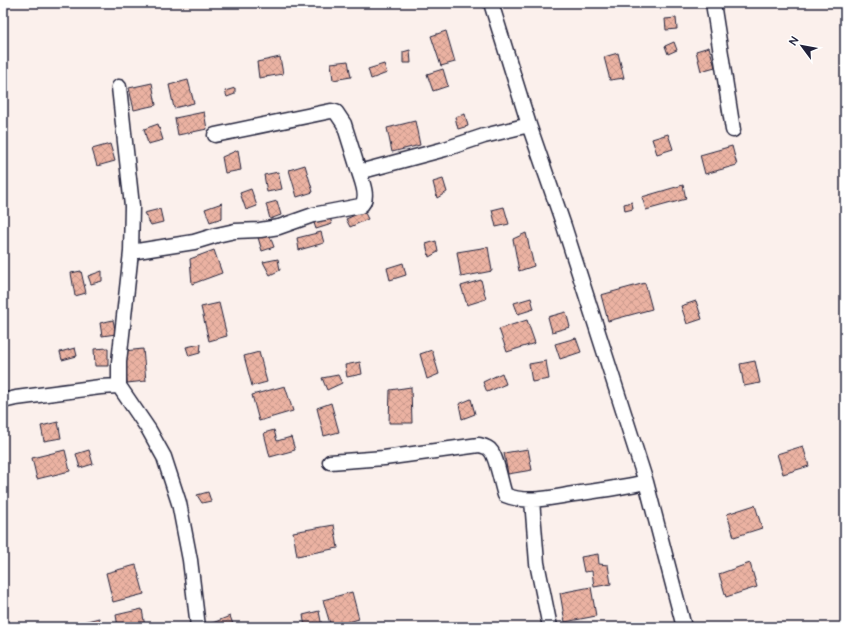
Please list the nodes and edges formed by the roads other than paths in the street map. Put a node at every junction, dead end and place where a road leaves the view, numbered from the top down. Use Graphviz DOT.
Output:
graph roads {
  1 [pos="713,3"];
  2 [pos="496,4"];
  3 [pos="119,87"];
  4 [pos="529,125"];
  5 [pos="733,130"];
  6 [pos="215,135"];
  7 [pos="359,172"];
  8 [pos="131,252"];
  9 [pos="119,386"];
  10 [pos="3,401"];
  11 [pos="330,462"];
  12 [pos="646,482"];
  13 [pos="532,500"];
  14 [pos="198,627"];
  15 [pos="550,627"];
  16 [pos="684,627"];
  1 -- 5 [label="street"];
  2 -- 4 [label="street"];
  3 -- 8 [label="street"];
  4 -- 7 [label="street"];
  4 -- 12 [label="street"];
  6 -- 7 [label="street"];
  7 -- 8 [label="street"];
  8 -- 9 [label="street"];
  9 -- 10 [label="street"];
  9 -- 14 [label="street"];
  11 -- 13 [label="street"];
  12 -- 13 [label="street"];
  12 -- 16 [label="street"];
  13 -- 15 [label="street"];
}
